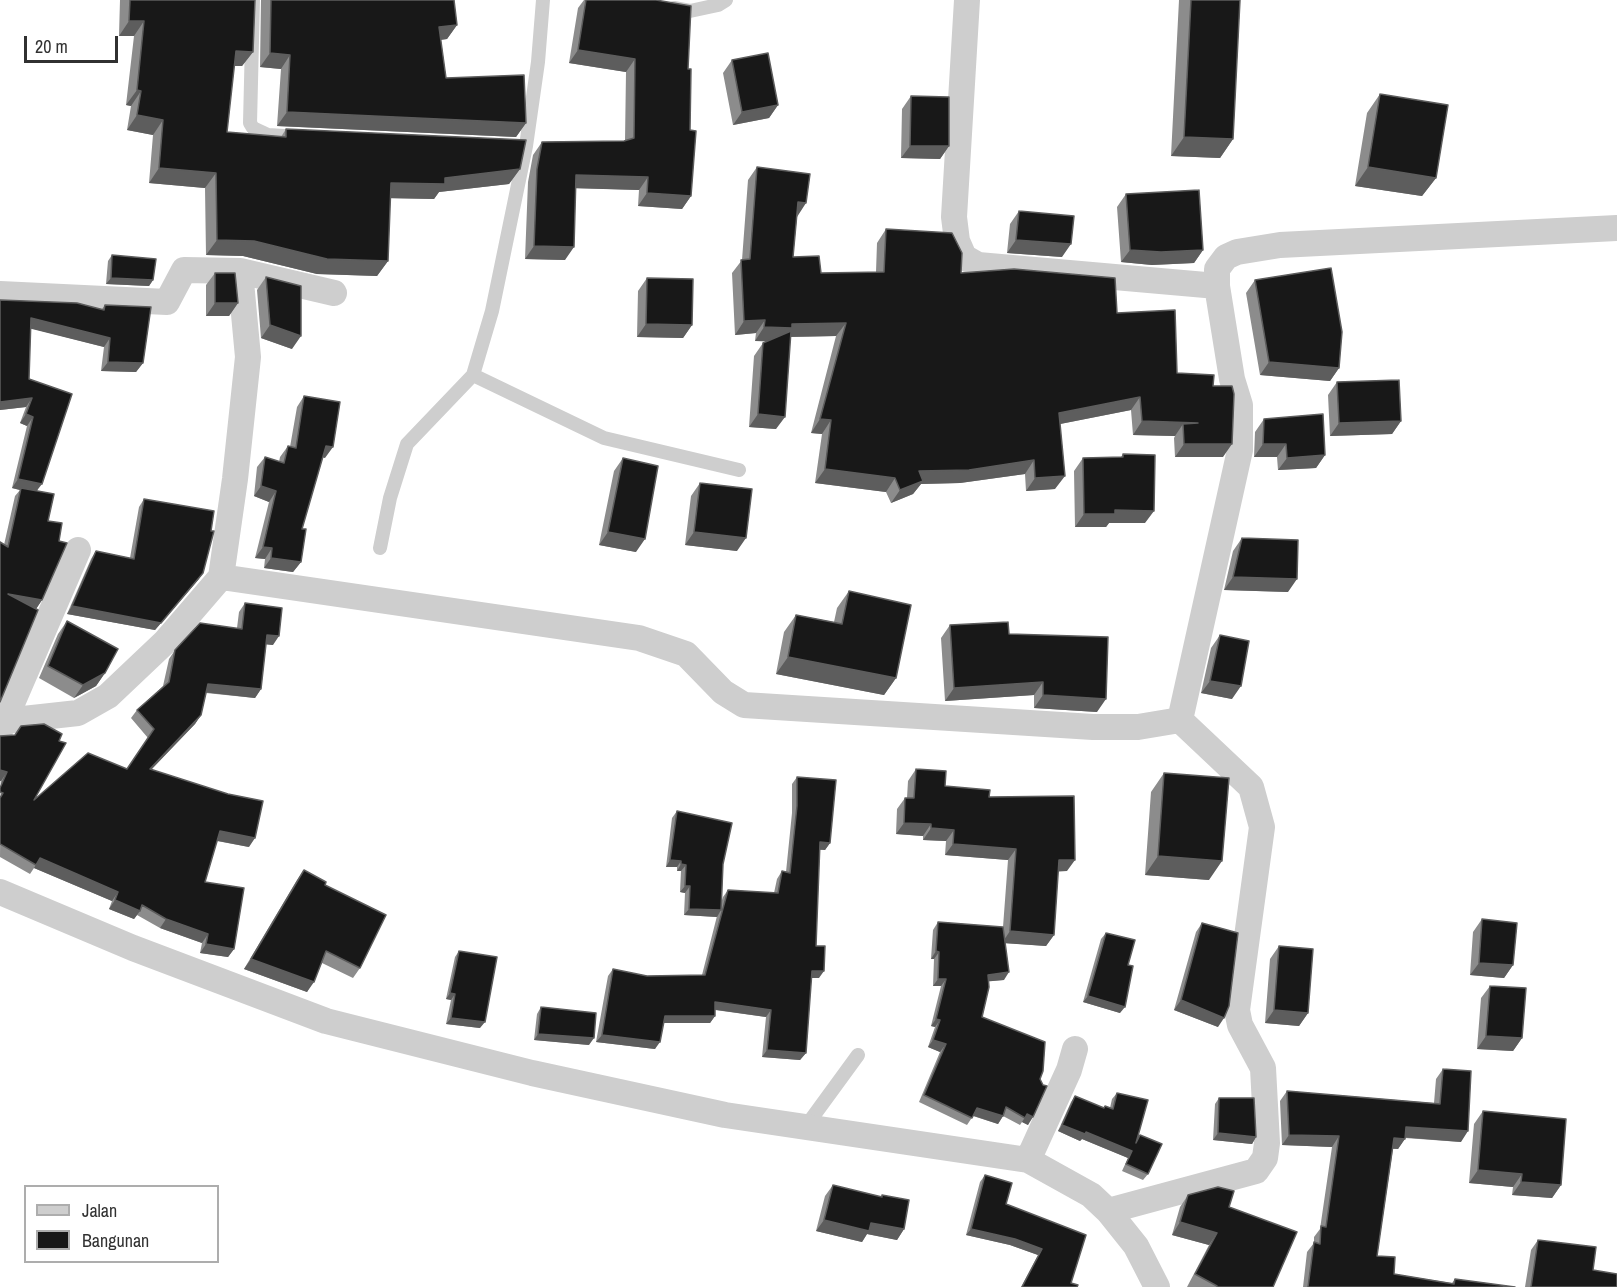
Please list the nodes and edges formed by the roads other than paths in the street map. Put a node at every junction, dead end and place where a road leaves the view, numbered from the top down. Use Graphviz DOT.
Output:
graph roads {
  1 [pos="253,0"];
  2 [pos="543,0"];
  3 [pos="726,0"];
  4 [pos="968,0"];
  5 [pos="658,5"];
  6 [pos="315,137"];
  7 [pos="1617,228"];
  8 [pos="240,271"];
  9 [pos="1216,286"];
  10 [pos="334,293"];
  11 [pos="0,294"];
  12 [pos="473,375"];
  13 [pos="739,470"];
  14 [pos="380,548"];
  15 [pos="78,550"];
  16 [pos="221,578"];
  17 [pos="1180,720"];
  18 [pos="2,726"];
  19 [pos="0,892"];
  20 [pos="1075,1049"];
  21 [pos="858,1055"];
  22 [pos="804,1129"];
  23 [pos="1028,1160"];
  24 [pos="1108,1211"];
  25 [pos="1157,1287"];
  1 -- 6 [label="lane"];
  2 -- 12 [label="lane"];
  3 -- 5 [label="lane"];
  4 -- 9 [label="street"];
  7 -- 9 [label="street"];
  8 -- 10 [label="street"];
  8 -- 11 [label="street"];
  8 -- 16 [label="street"];
  9 -- 17 [label="street"];
  12 -- 13 [label="lane"];
  12 -- 14 [label="lane"];
  15 -- 18 [label="street"];
  16 -- 17 [label="street"];
  16 -- 18 [label="street"];
  17 -- 24 [label="street"];
  19 -- 22 [label="street"];
  20 -- 23 [label="street"];
  21 -- 22 [label="lane"];
  22 -- 23 [label="street"];
  23 -- 24 [label="street"];
  24 -- 25 [label="street"];
}
